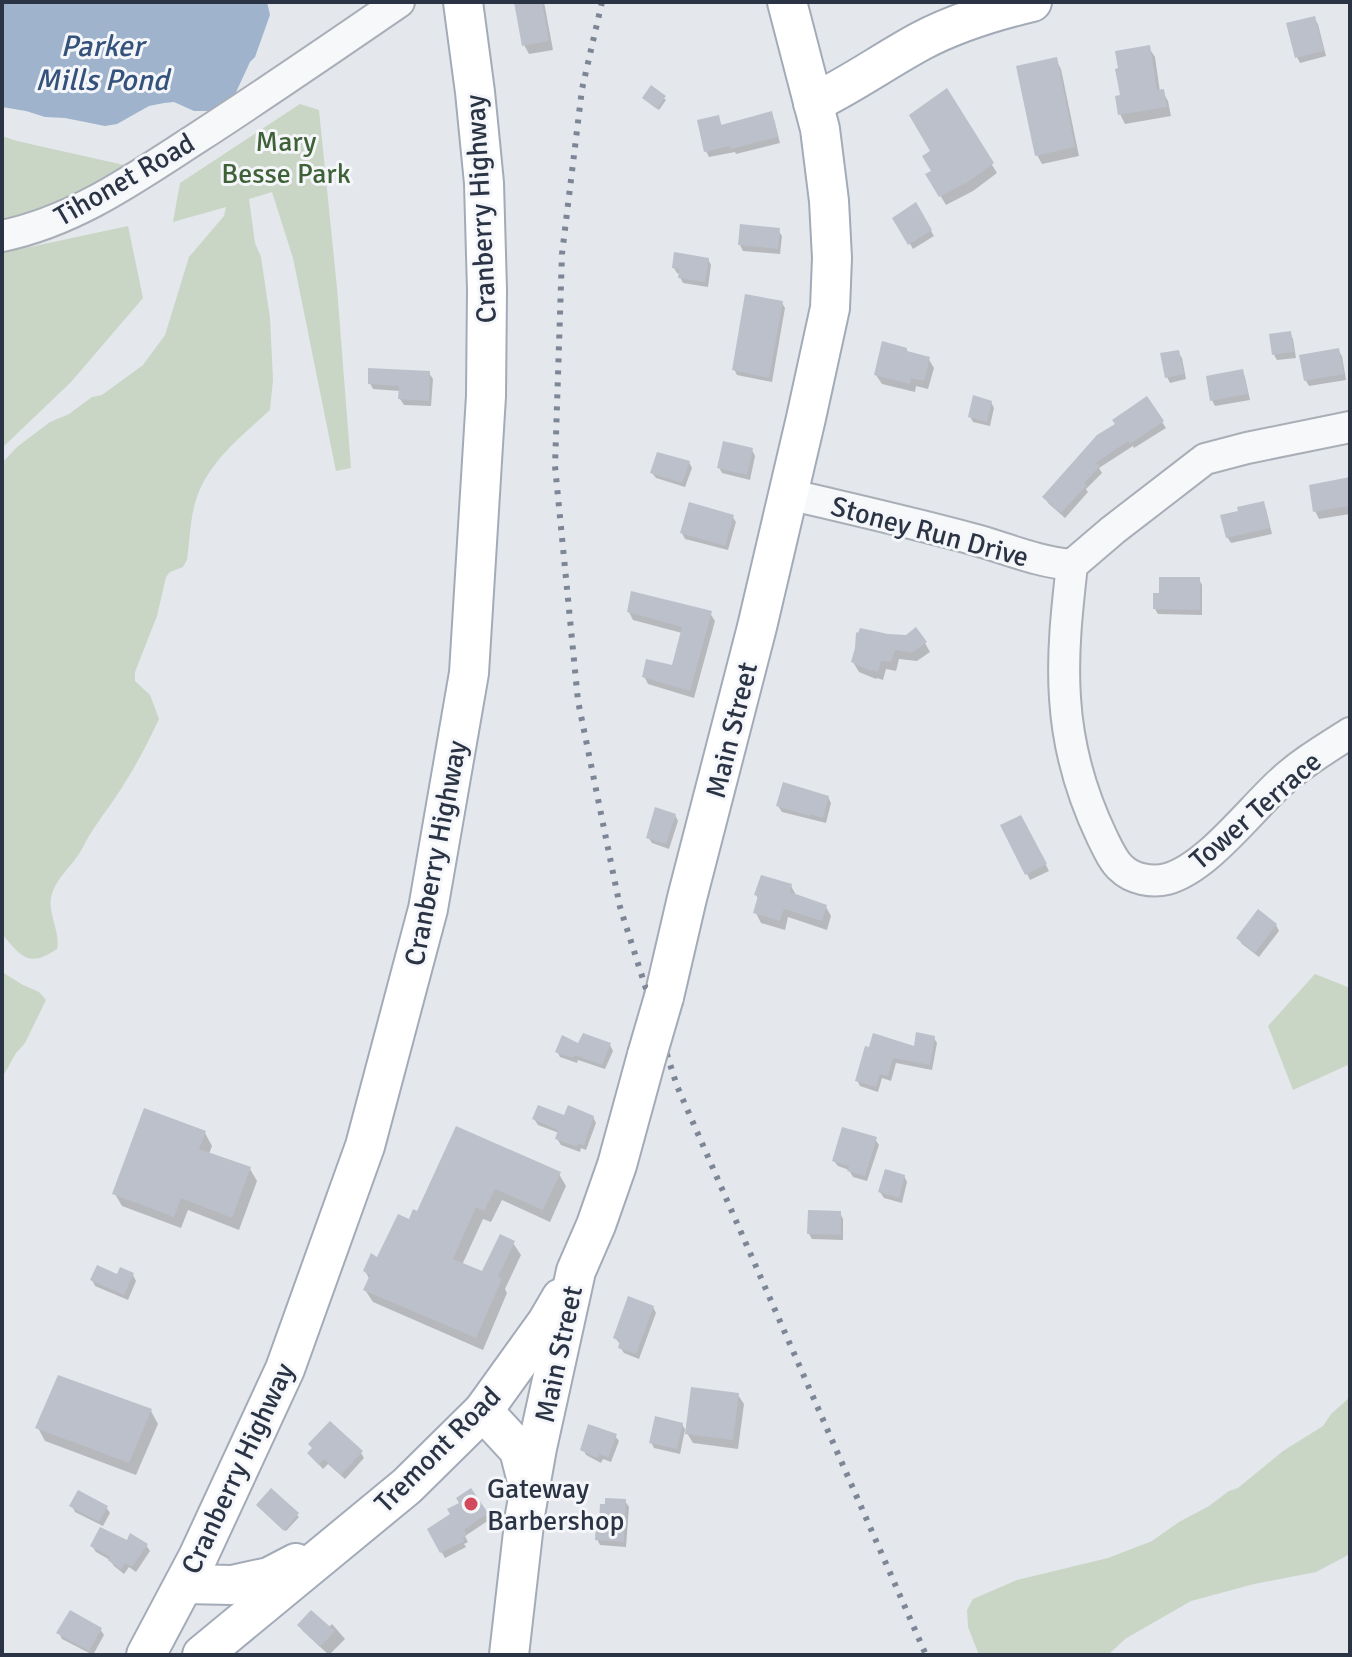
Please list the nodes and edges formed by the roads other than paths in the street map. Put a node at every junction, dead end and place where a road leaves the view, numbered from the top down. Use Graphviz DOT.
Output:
graph roads {
  1 [pos="399,2"];
  2 [pos="463,2"];
  3 [pos="787,2"];
  4 [pos="1032,2"];
  5 [pos="977,9"];
  6 [pos="813,103"];
  7 [pos="2,236"];
  8 [pos="1350,427"];
  9 [pos="788,494"];
  10 [pos="1072,565"];
  11 [pos="1350,733"];
  12 [pos="576,1271"];
  13 [pos="491,1400"];
  14 [pos="537,1448"];
  15 [pos="529,1489"];
  16 [pos="341,1540"];
  17 [pos="179,1592"];
  18 [pos="246,1618"];
  19 [pos="146,1655"];
  20 [pos="202,1655"];
  21 [pos="509,1655"];
  1 -- 7 [label="street, Tihonet Road"];
  2 -- 17 [label="main road, Cranberry Highway"];
  3 -- 6 [label="main road, Main Street"];
  4 -- 5 [label="main road"];
  5 -- 6 [label="main road"];
  6 -- 9 [label="main road, Main Street"];
  8 -- 10 [label="street"];
  9 -- 10 [label="street, Stoney Run Drive"];
  9 -- 12 [label="main road, Main Street, bridge"];
  10 -- 11 [label="street, Tower Terrace"];
  12 -- 13 [label="main road, Tremont Road"];
  12 -- 14 [label="main road, Main Street"];
  13 -- 14 [label="main road, Main Street"];
  13 -- 15 [label="main road, Main Street"];
  13 -- 16 [label="main road, Tremont Road"];
  14 -- 15 [label="main road, Main Street"];
  15 -- 21 [label="main road, Main Street"];
  16 -- 17 [label="main road, Tremont Road"];
  16 -- 18 [label="main road, Tremont Road"];
  17 -- 18 [label="main road"];
  17 -- 19 [label="main road, Cranberry Highway"];
  18 -- 20 [label="main road, Tremont Road"];
}
